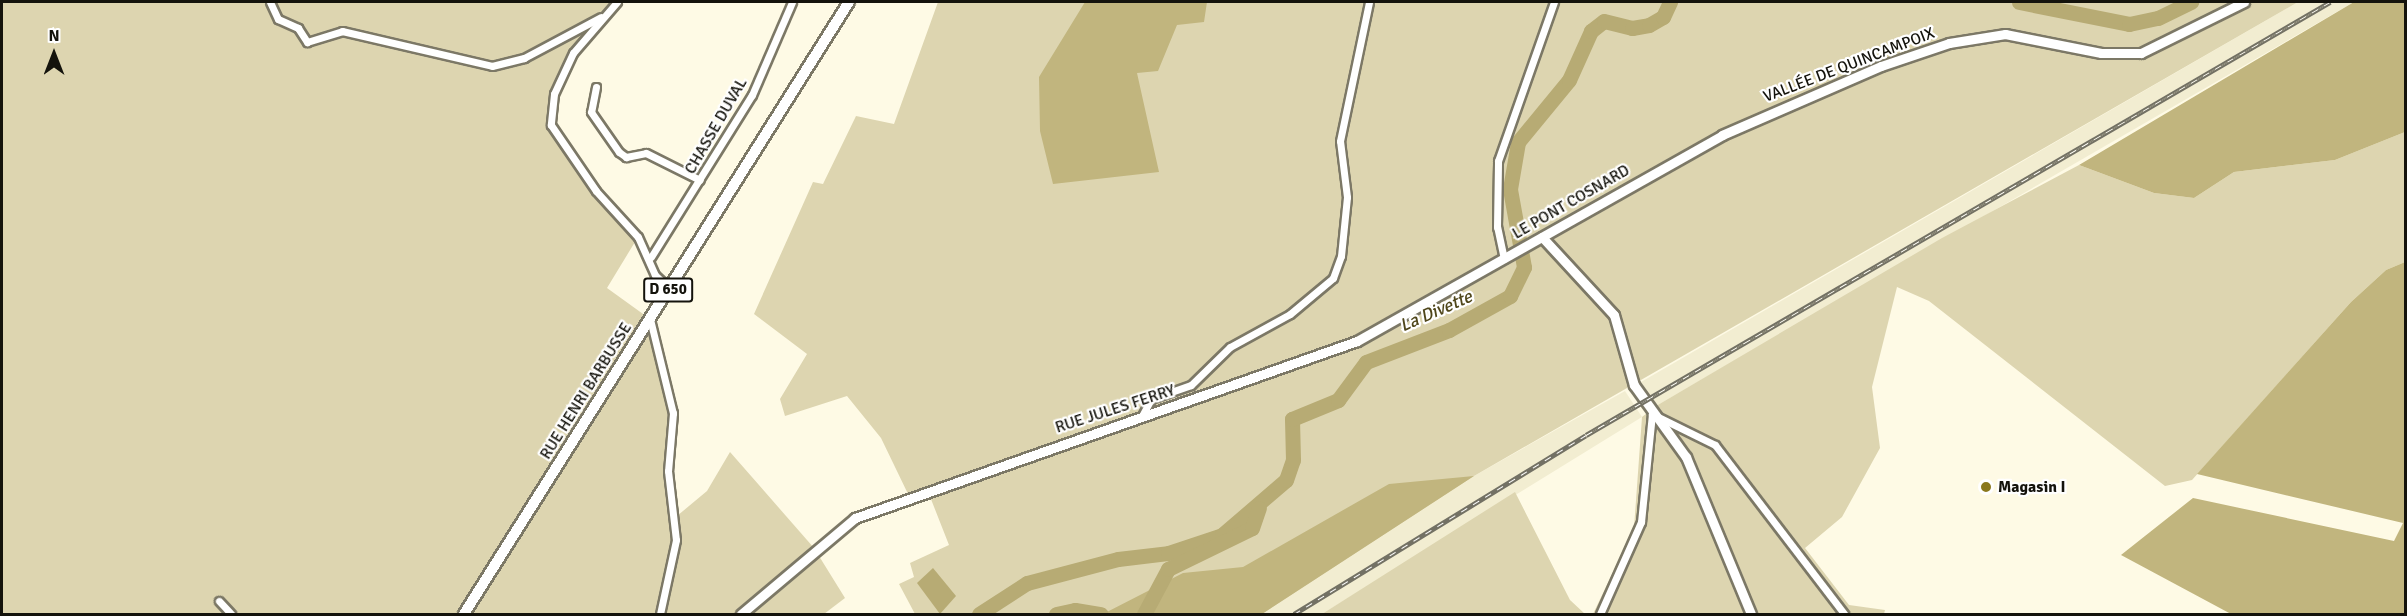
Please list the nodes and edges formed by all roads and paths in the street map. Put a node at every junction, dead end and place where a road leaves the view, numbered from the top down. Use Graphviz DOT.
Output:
graph roads {
  1 [pos="270,2"];
  2 [pos="617,2"];
  3 [pos="792,2"];
  4 [pos="849,2"];
  5 [pos="1369,2"];
  6 [pos="1554,2"];
  7 [pos="2244,2"];
  8 [pos="601,17"];
  9 [pos="596,87"];
  10 [pos="1644,177"];
  11 [pos="700,180"];
  12 [pos="1542,237"];
  13 [pos="1509,256"];
  14 [pos="651,257"];
  15 [pos="669,288"];
  16 [pos="650,319"];
  17 [pos="1652,414"];
  18 [pos="1142,416"];
  19 [pos="219,601"];
  20 [pos="231,615"];
  21 [pos="464,615"];
  22 [pos="660,615"];
  23 [pos="741,615"];
  24 [pos="1600,615"];
  25 [pos="1751,615"];
  26 [pos="1844,615"];
  1 -- 8 [label="street"];
  2 -- 8 [label="street"];
  3 -- 11 [label="street, CHASSE DUVAL"];
  4 -- 15 [label="main road, RUE HENRI BARBUSSE / D 650"];
  5 -- 18 [label="street"];
  6 -- 13 [label="street"];
  7 -- 10 [label="main road, VALLÉE DE QUINCAMPOIX"];
  8 -- 14 [label="street"];
  9 -- 11 [label="street"];
  10 -- 12 [label="main road, LE PONT COSNARD"];
  11 -- 14 [label="street, CHASSE DUVAL"];
  12 -- 13 [label="main road, LE PONT COSNARD"];
  12 -- 17 [label="main road"];
  13 -- 18 [label="main road, RUE JULES FERRY"];
  14 -- 15 [label="street"];
  15 -- 16 [label="main road, RUE HENRI BARBUSSE / D 650"];
  16 -- 21 [label="main road, RUE HENRI BARBUSSE / D 650"];
  16 -- 22 [label="street"];
  17 -- 24 [label="street"];
  17 -- 25 [label="main road"];
  17 -- 26 [label="street"];
  18 -- 23 [label="main road, RUE JULES FERRY"];
  19 -- 20 [label="street"];
}
